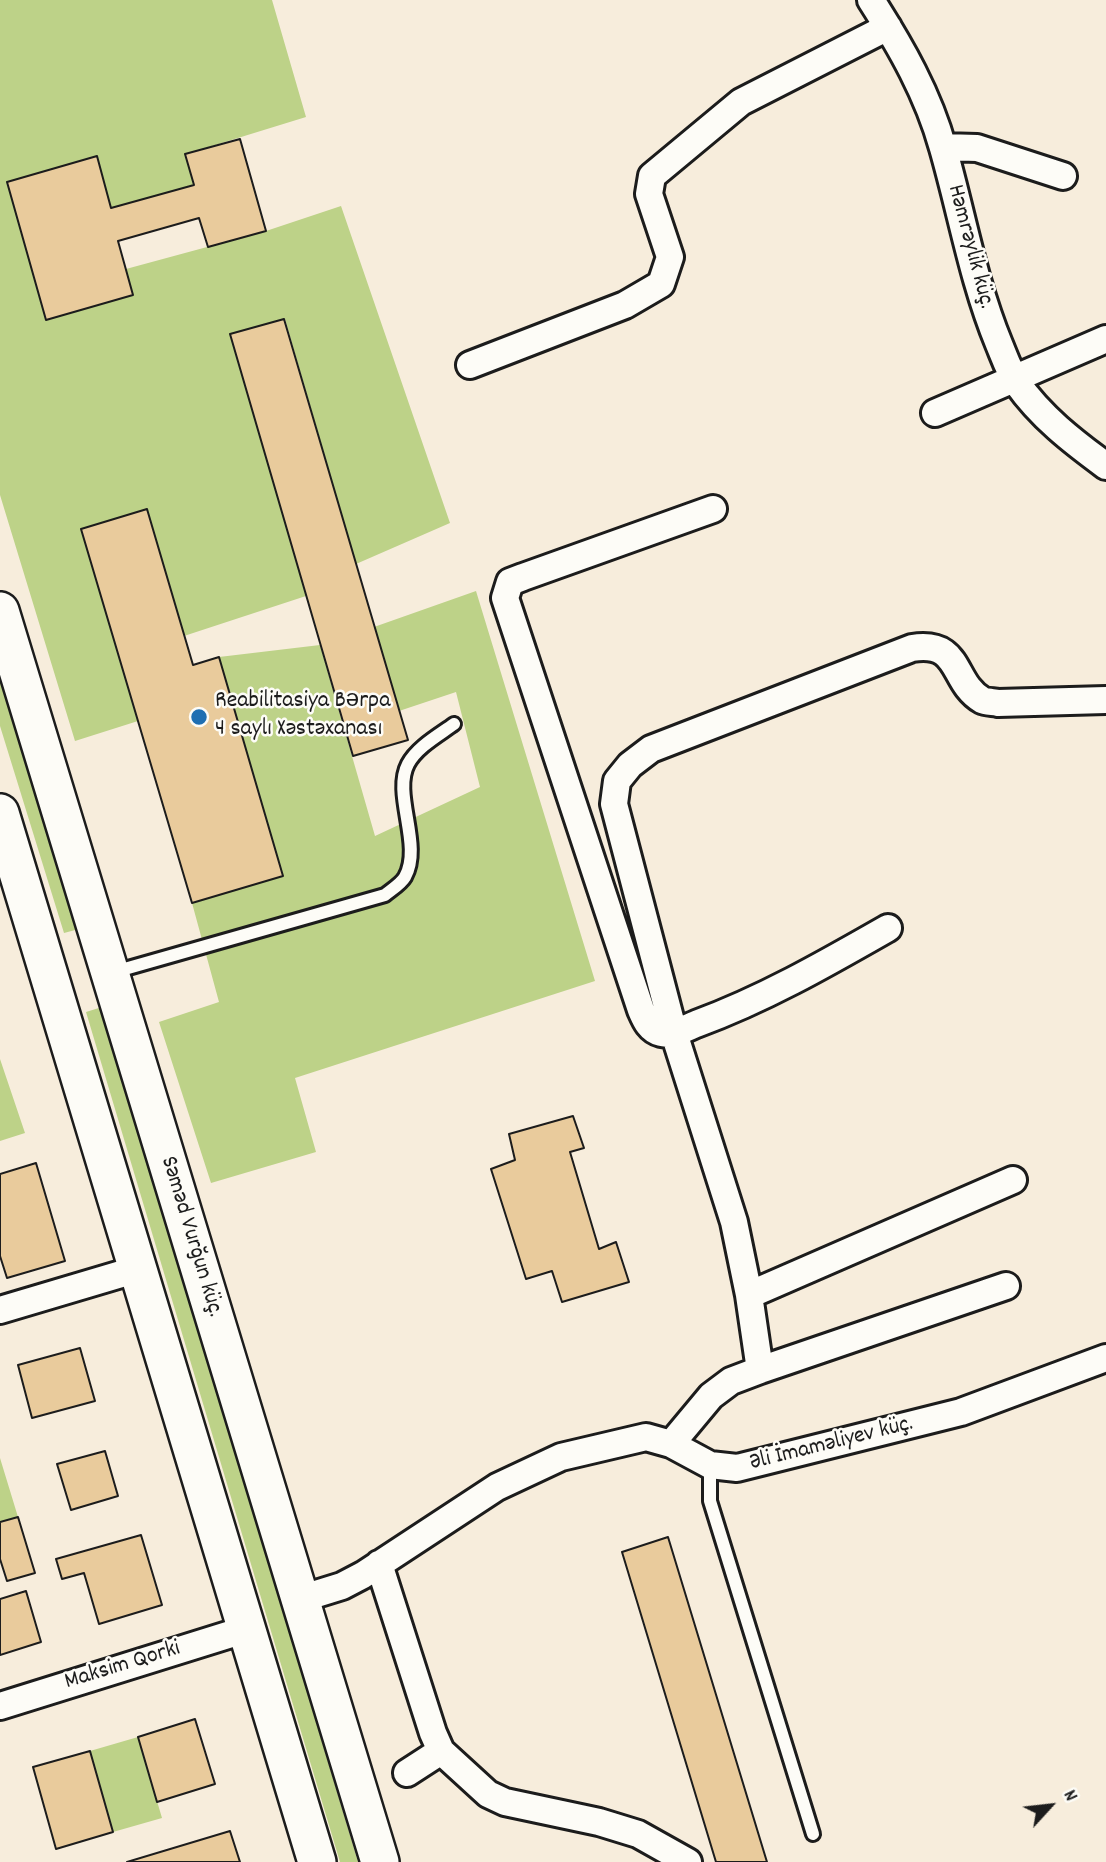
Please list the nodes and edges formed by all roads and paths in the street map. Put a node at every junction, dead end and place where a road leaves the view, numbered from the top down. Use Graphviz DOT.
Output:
graph roads {
  1 [pos="871,0"];
  2 [pos="888,27"];
  3 [pos="943,147"];
  4 [pos="1063,176"];
  5 [pos="1106,338"];
  6 [pos="470,365"];
  7 [pos="1015,380"];
  8 [pos="935,413"];
  9 [pos="1106,466"];
  10 [pos="713,509"];
  11 [pos="0,611"];
  12 [pos="1106,700"];
  13 [pos="454,724"];
  14 [pos="0,813"];
  15 [pos="888,928"];
  16 [pos="110,973"];
  17 [pos="53,990"];
  18 [pos="674,1033"];
  19 [pos="1013,1180"];
  20 [pos="138,1269"];
  21 [pos="1006,1286"];
  22 [pos="749,1295"];
  23 [pos="0,1310"];
  24 [pos="1106,1358"];
  25 [pos="760,1370"];
  26 [pos="671,1444"];
  27 [pos="710,1465"];
  28 [pos="379,1564"];
  29 [pos="300,1600"];
  30 [pos="247,1629"];
  31 [pos="0,1706"];
  32 [pos="441,1751"];
  33 [pos="407,1773"];
  34 [pos="813,1834"];
  35 [pos="317,1862"];
  36 [pos="380,1862"];
  37 [pos="688,1862"];
  1 -- 2 [label="street, Həmrəylik küç."];
  2 -- 3 [label="street, Həmrəylik küç."];
  2 -- 6 [label="street"];
  3 -- 4 [label="street"];
  3 -- 7 [label="street, Həmrəylik küç."];
  5 -- 7 [label="street"];
  7 -- 8 [label="street"];
  7 -- 9 [label="street, Həmrəylik küç."];
  10 -- 18 [label="street"];
  11 -- 16 [label="main road, Səməd Vurğun küç."];
  12 -- 18 [label="street"];
  13 -- 16 [label="lane"];
  14 -- 17 [label="main road"];
  15 -- 18 [label="street"];
  16 -- 17 [label="main road"];
  16 -- 29 [label="main road, Səməd Vurğun küç."];
  17 -- 20 [label="main road"];
  18 -- 22 [label="street"];
  19 -- 22 [label="street"];
  20 -- 23 [label="street"];
  20 -- 30 [label="main road"];
  21 -- 25 [label="street"];
  22 -- 25 [label="street"];
  24 -- 27 [label="street, Əli İmaməliyev küç."];
  25 -- 26 [label="street"];
  26 -- 27 [label="street, Əli İmaməliyev küç."];
  26 -- 28 [label="street, Əli İmaməliyev küç."];
  27 -- 34 [label="lane"];
  28 -- 29 [label="street, Əli İmaməliyev küç."];
  28 -- 32 [label="street"];
  29 -- 36 [label="main road, Səməd Vurğun küç."];
  30 -- 31 [label="street, Maksim Qorki"];
  30 -- 35 [label="main road"];
  32 -- 33 [label="street"];
  32 -- 37 [label="street"];
}
